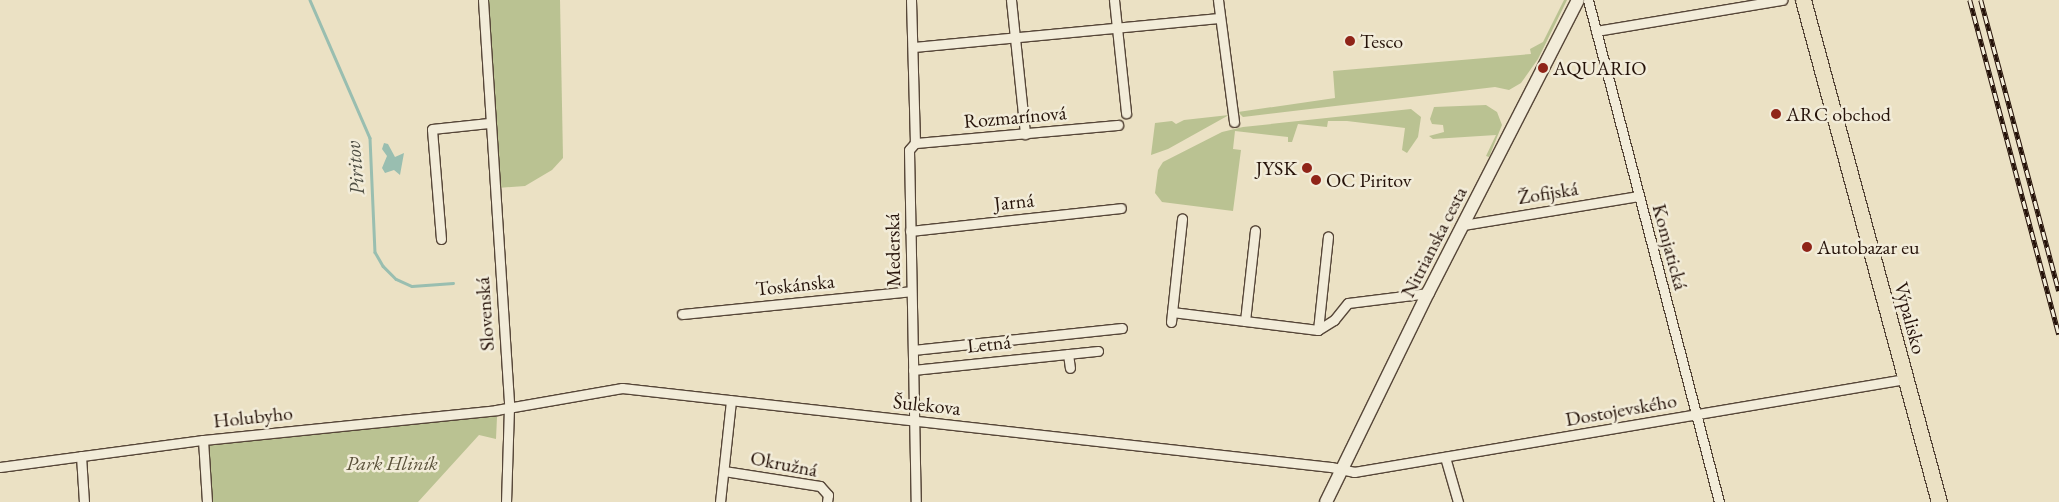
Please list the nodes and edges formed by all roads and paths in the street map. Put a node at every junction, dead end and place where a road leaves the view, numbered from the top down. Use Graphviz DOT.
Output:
graph roads {
  1 [pos="483,0"];
  2 [pos="911,0"];
  3 [pos="1011,0"];
  4 [pos="1114,0"];
  5 [pos="1218,0"];
  6 [pos="1578,0"];
  7 [pos="1588,0"];
  8 [pos="1782,0"];
  9 [pos="1803,0"];
  10 [pos="1220,18"];
  11 [pos="1116,28"];
  12 [pos="1596,31"];
  13 [pos="1015,39"];
  14 [pos="913,47"];
  15 [pos="1126,113"];
  16 [pos="1234,122"];
  17 [pos="489,123"];
  18 [pos="1118,125"];
  19 [pos="1025,134"];
  20 [pos="916,144"];
  21 [pos="1639,196"];
  22 [pos="1121,208"];
  23 [pos="1182,219"];
  24 [pos="1463,225"];
  25 [pos="910,231"];
  26 [pos="1255,231"];
  27 [pos="1328,237"];
  28 [pos="441,239"];
  29 [pos="911,291"];
  30 [pos="1428,293"];
  31 [pos="1320,310"];
  32 [pos="1172,312"];
  33 [pos="682,314"];
  34 [pos="1337,316"];
  35 [pos="1171,322"];
  36 [pos="1245,322"];
  37 [pos="1122,328"];
  38 [pos="1318,330"];
  39 [pos="913,350"];
  40 [pos="1098,351"];
  41 [pos="1068,354"];
  42 [pos="1070,368"];
  43 [pos="913,370"];
  44 [pos="1906,378"];
  45 [pos="731,400"];
  46 [pos="509,407"];
  47 [pos="1695,415"];
  48 [pos="914,422"];
  49 [pos="203,440"];
  50 [pos="81,456"];
  51 [pos="1445,457"];
  52 [pos="0,467"];
  53 [pos="1342,469"];
  54 [pos="724,471"];
  55 [pos="84,502"];
  56 [pos="207,502"];
  57 [pos="506,502"];
  58 [pos="720,502"];
  59 [pos="827,502"];
  60 [pos="916,502"];
  61 [pos="1326,502"];
  62 [pos="1458,502"];
  63 [pos="1719,502"];
  64 [pos="1939,502"];
  1 -- 17 [label="street, Slovenská"];
  2 -- 14 [label="street, Mederská"];
  3 -- 13 [label="street"];
  4 -- 11 [label="street"];
  5 -- 10 [label="street"];
  6 -- 24 [label="main road, Nitrianska cesta"];
  7 -- 12 [label="street, Komjatická"];
  8 -- 12 [label="street"];
  9 -- 44 [label="main road, Výpalisko"];
  10 -- 11 [label="street"];
  10 -- 16 [label="street"];
  11 -- 13 [label="street"];
  11 -- 15 [label="street"];
  12 -- 21 [label="street, Komjatická"];
  13 -- 14 [label="street"];
  13 -- 19 [label="street"];
  14 -- 20 [label="street, Mederská"];
  17 -- 28 [label="street"];
  17 -- 46 [label="street, Slovenská"];
  18 -- 19 [label="street, Rozmarínová"];
  19 -- 20 [label="street, Rozmarínová"];
  20 -- 25 [label="street, Mederská"];
  21 -- 24 [label="street, Žofijská"];
  21 -- 47 [label="street, Komjatická"];
  22 -- 25 [label="street, Jarná"];
  23 -- 32 [label="street"];
  24 -- 30 [label="main road, Nitrianska cesta"];
  25 -- 29 [label="street, Mederská"];
  26 -- 36 [label="street"];
  27 -- 31 [label="street"];
  29 -- 33 [label="street, Toskánska"];
  29 -- 39 [label="street, Mederská"];
  30 -- 34 [label="street"];
  30 -- 53 [label="main road, Nitrianska cesta"];
  31 -- 34 [label="street"];
  31 -- 38 [label="street"];
  32 -- 35 [label="street"];
  32 -- 36 [label="street"];
  34 -- 38 [label="street"];
  36 -- 38 [label="street"];
  37 -- 39 [label="street"];
  39 -- 43 [label="street, Mederská"];
  40 -- 41 [label="street, Letná"];
  41 -- 42 [label="street"];
  41 -- 43 [label="street, Letná"];
  43 -- 48 [label="street, Mederská"];
  44 -- 47 [label="street, Dostojevského"];
  44 -- 64 [label="main road, Výpalisko"];
  45 -- 46 [label="street, Šulekova"];
  45 -- 48 [label="street, Šulekova"];
  45 -- 54 [label="street, Okružná"];
  46 -- 49 [label="street, Holubyho"];
  46 -- 57 [label="street, Slovenská"];
  47 -- 51 [label="street, Dostojevského"];
  47 -- 63 [label="street, Komjatická"];
  48 -- 53 [label="street, Šulekova"];
  48 -- 60 [label="street, Mederská"];
  49 -- 50 [label="street, Holubyho"];
  49 -- 56 [label="street"];
  50 -- 52 [label="street, Holubyho"];
  50 -- 55 [label="street"];
  51 -- 53 [label="street, Dostojevského"];
  51 -- 62 [label="street"];
  53 -- 61 [label="main road, Nitrianska cesta"];
  54 -- 58 [label="street, Okružná"];
  54 -- 59 [label="street, Okružná"];
}
